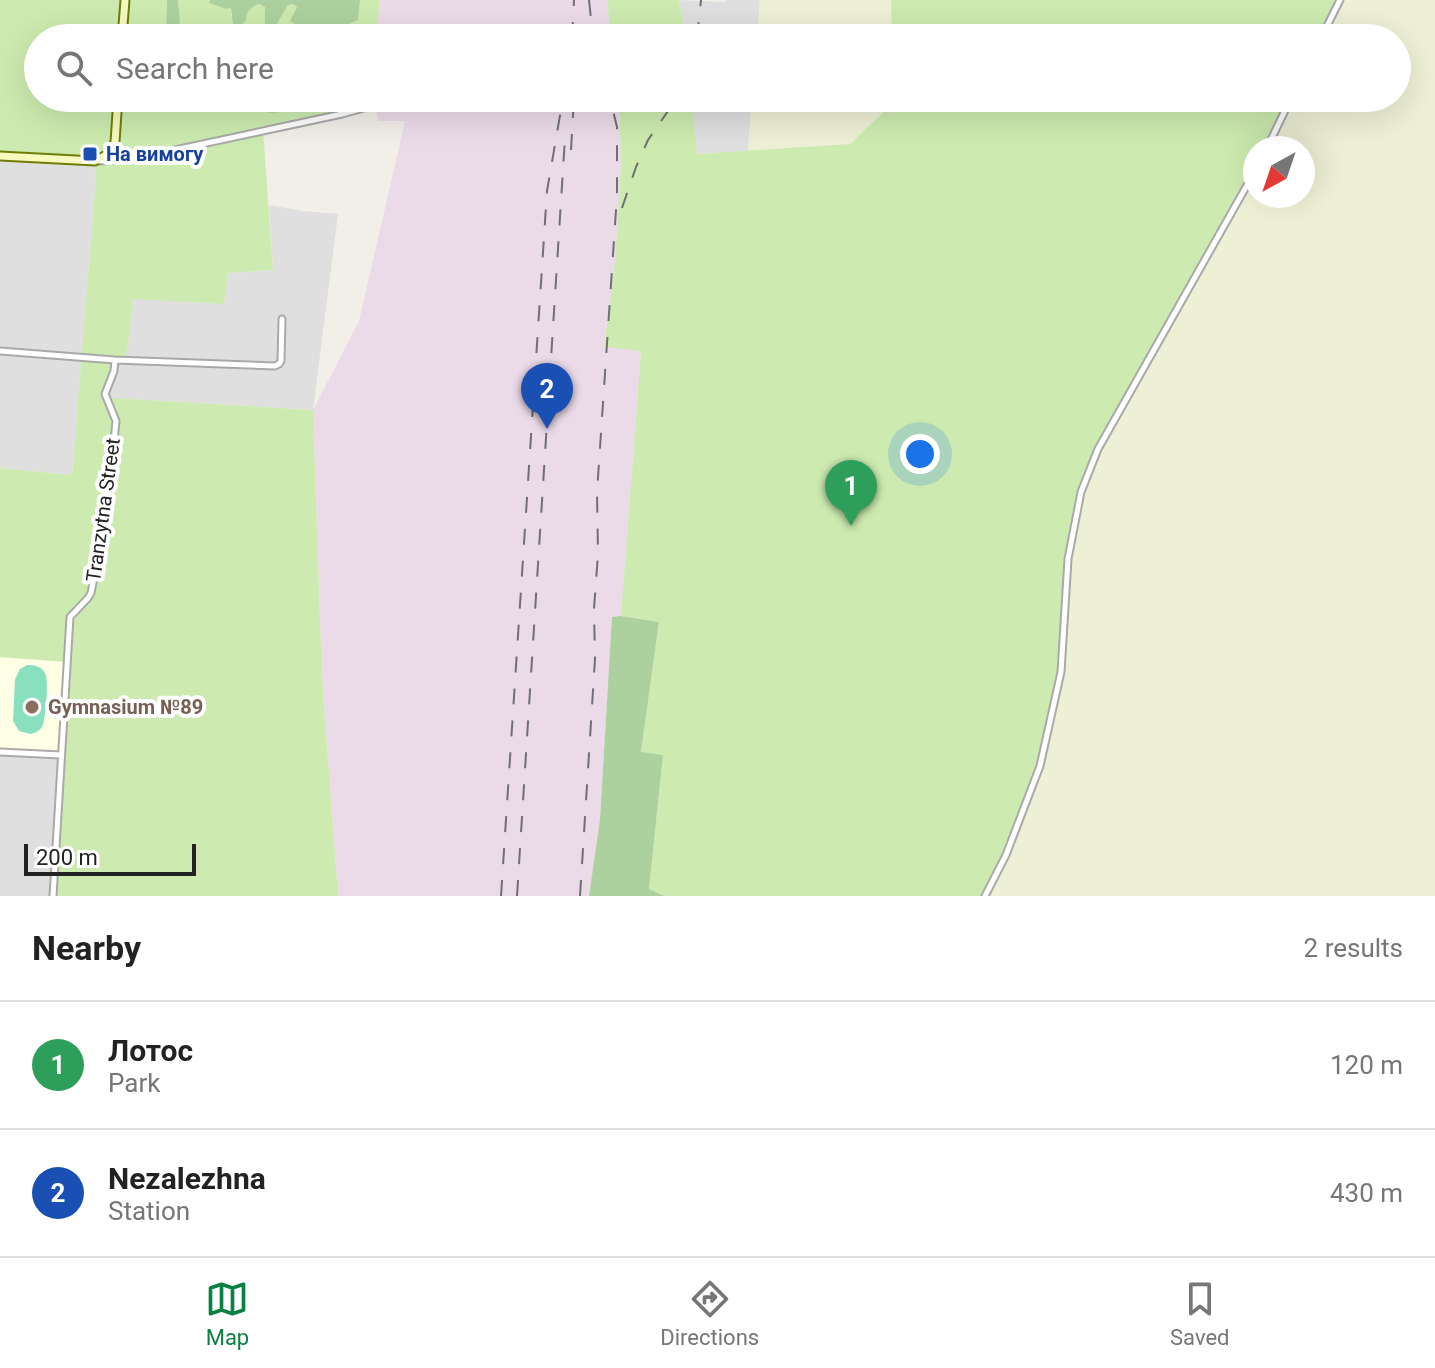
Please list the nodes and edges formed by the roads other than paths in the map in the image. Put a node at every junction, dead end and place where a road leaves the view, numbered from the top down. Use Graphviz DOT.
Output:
graph roads {
  1 [pos="125,0"];
  2 [pos="1340,0"];
  3 [pos="123,24"];
  4 [pos="1328,24"];
  5 [pos="117,112"];
  6 [pos="349,112"];
  7 [pos="1284,112"];
  8 [pos="1273,136"];
  9 [pos="0,156"];
  10 [pos="95,161"];
  11 [pos="1243,192"];
  12 [pos="282,319"];
  13 [pos="0,351"];
  14 [pos="115,360"];
  15 [pos="0,752"];
  16 [pos="61,755"];
  17 [pos="53,896"];
  18 [pos="985,896"];
  1 -- 3 [label="street"];
  2 -- 4 [label="street"];
  5 -- 10 [label="street"];
  6 -- 10 [label="street"];
  7 -- 8 [label="street"];
  9 -- 10 [label="street"];
  11 -- 18 [label="street"];
  12 -- 14 [label="street"];
  13 -- 14 [label="street"];
  14 -- 16 [label="street, Tranzytna Street"];
  15 -- 16 [label="street"];
  16 -- 17 [label="street, Tranzytna Street"];
}
